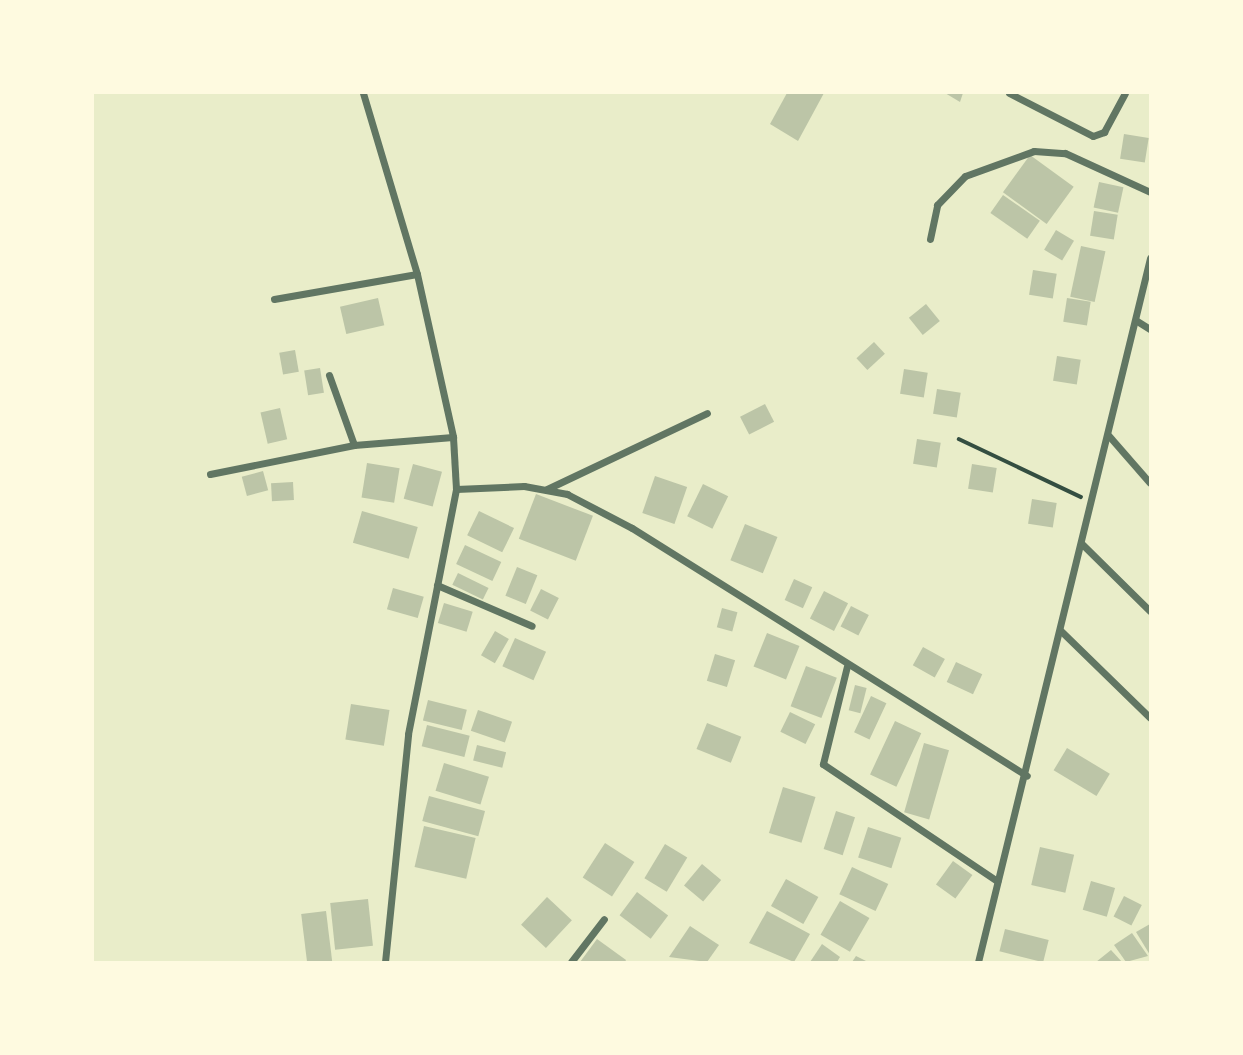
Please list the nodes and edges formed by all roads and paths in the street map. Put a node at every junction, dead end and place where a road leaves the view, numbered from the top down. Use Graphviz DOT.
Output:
graph roads {
  1 [pos="363,93"];
  2 [pos="1009,93"];
  3 [pos="1125,93"];
  4 [pos="1150,192"];
  5 [pos="930,239"];
  6 [pos="1150,258"];
  7 [pos="418,274"];
  8 [pos="274,299"];
  9 [pos="1137,321"];
  10 [pos="1150,329"];
  11 [pos="329,374"];
  12 [pos="707,413"];
  13 [pos="1109,436"];
  14 [pos="453,437"];
  15 [pos="959,439"];
  16 [pos="354,445"];
  17 [pos="210,474"];
  18 [pos="1150,483"];
  19 [pos="456,489"];
  20 [pos="547,489"];
  21 [pos="1092,502"];
  22 [pos="1082,544"];
  23 [pos="437,585"];
  24 [pos="1150,611"];
  25 [pos="533,626"];
  26 [pos="1061,631"];
  27 [pos="847,666"];
  28 [pos="1150,718"];
  29 [pos="1027,776"];
  30 [pos="997,881"];
  31 [pos="604,919"];
  32 [pos="384,962"];
  33 [pos="571,962"];
  34 [pos="978,962"];
  1 -- 7 [label="street"];
  2 -- 3 [label="street"];
  4 -- 5 [label="street"];
  6 -- 9 [label="street"];
  7 -- 8 [label="street"];
  7 -- 14 [label="street"];
  9 -- 10 [label="street"];
  9 -- 13 [label="street"];
  11 -- 16 [label="street"];
  12 -- 20 [label="street"];
  13 -- 18 [label="street"];
  13 -- 21 [label="street"];
  14 -- 16 [label="street"];
  14 -- 19 [label="street"];
  15 -- 21 [label="path"];
  16 -- 17 [label="street"];
  19 -- 20 [label="street"];
  19 -- 23 [label="street"];
  20 -- 27 [label="street"];
  21 -- 22 [label="street"];
  22 -- 24 [label="street"];
  22 -- 26 [label="street"];
  23 -- 25 [label="street"];
  23 -- 32 [label="street"];
  26 -- 28 [label="street"];
  26 -- 29 [label="street"];
  27 -- 29 [label="street"];
  27 -- 30 [label="street"];
  29 -- 30 [label="street"];
  30 -- 34 [label="street"];
  31 -- 33 [label="street"];
}
